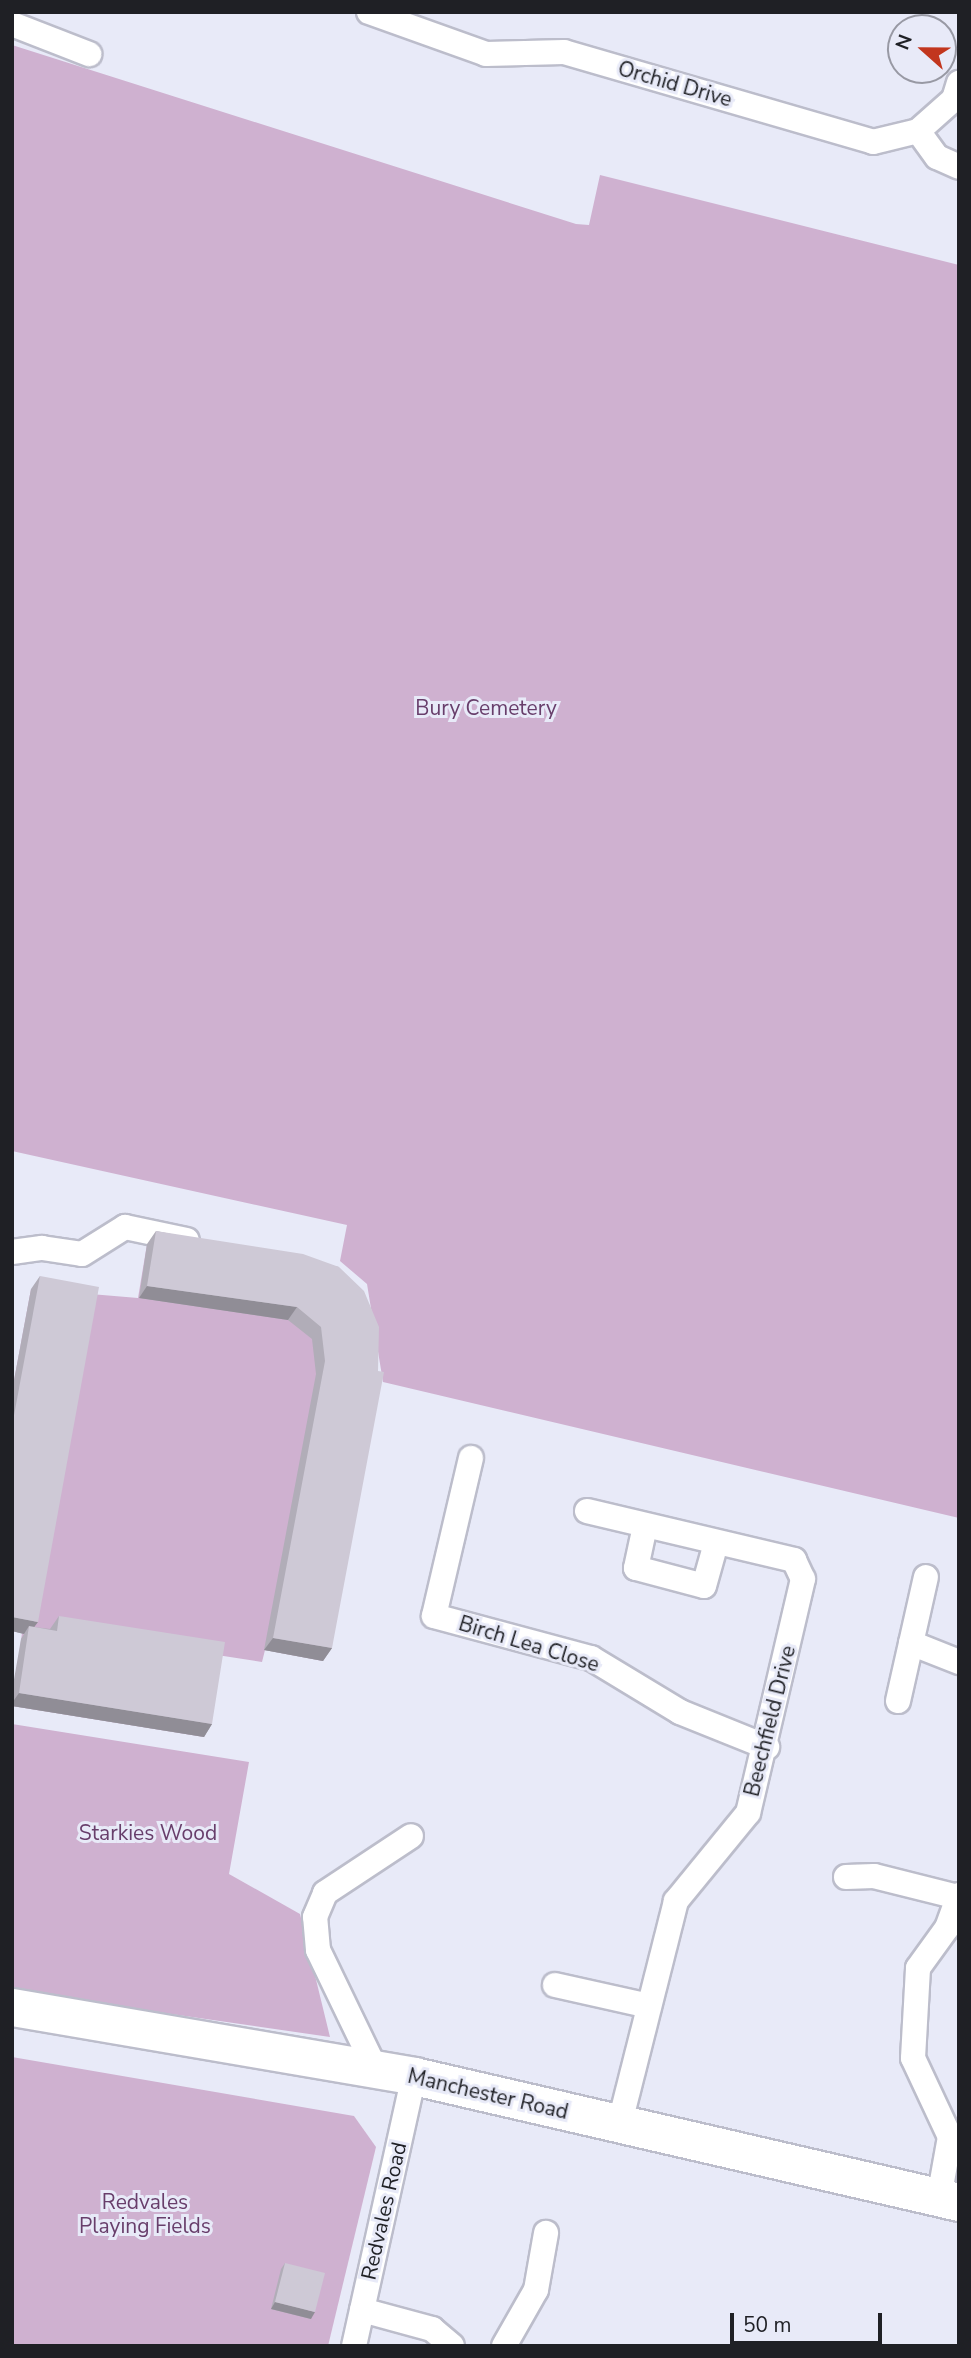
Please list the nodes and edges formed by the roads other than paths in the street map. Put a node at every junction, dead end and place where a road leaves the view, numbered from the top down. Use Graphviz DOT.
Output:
graph roads {
  1 [pos="384,15"];
  2 [pos="12,24"];
  3 [pos="89,54"];
  4 [pos="959,83"];
  5 [pos="918,131"];
  6 [pos="959,167"];
  7 [pos="206,1243"];
  8 [pos="12,1252"];
  9 [pos="471,1458"];
  10 [pos="587,1511"];
  11 [pos="645,1526"];
  12 [pos="716,1543"];
  13 [pos="926,1577"];
  14 [pos="911,1643"];
  15 [pos="959,1662"];
  16 [pos="898,1701"];
  17 [pos="767,1747"];
  18 [pos="411,1836"];
  19 [pos="846,1877"];
  20 [pos="958,1896"];
  21 [pos="555,1985"];
  22 [pos="649,2006"];
  23 [pos="12,2007"];
  24 [pos="375,2068"];
  25 [pos="414,2076"];
  26 [pos="619,2126"];
  27 [pos="949,2200"];
  28 [pos="546,2233"];
  29 [pos="362,2310"];
  30 [pos="354,2346"];
  31 [pos="452,2346"];
  32 [pos="504,2346"];
  1 -- 5 [label="street, Orchid Drive"];
  2 -- 3 [label="street"];
  4 -- 5 [label="street, Orchid Drive"];
  5 -- 6 [label="street"];
  7 -- 8 [label="street"];
  9 -- 17 [label="street, Birch Lea Close"];
  10 -- 11 [label="street"];
  11 -- 12 [label="street"];
  11 -- 12 [label="street"];
  12 -- 17 [label="street, Beechfield Drive"];
  13 -- 14 [label="street"];
  14 -- 15 [label="street"];
  14 -- 16 [label="street"];
  17 -- 22 [label="street, Beechfield Drive"];
  18 -- 24 [label="street"];
  19 -- 20 [label="street"];
  20 -- 27 [label="street"];
  21 -- 22 [label="street"];
  22 -- 26 [label="street, Beechfield Drive"];
  23 -- 24 [label="highway, Manchester Road"];
  24 -- 25 [label="highway, Manchester Road"];
  25 -- 26 [label="highway, Manchester Road"];
  25 -- 29 [label="street, Redvales Road"];
  26 -- 27 [label="highway, Manchester Road"];
  28 -- 32 [label="street"];
  29 -- 30 [label="street, Redvales Road"];
  29 -- 31 [label="street"];
}
